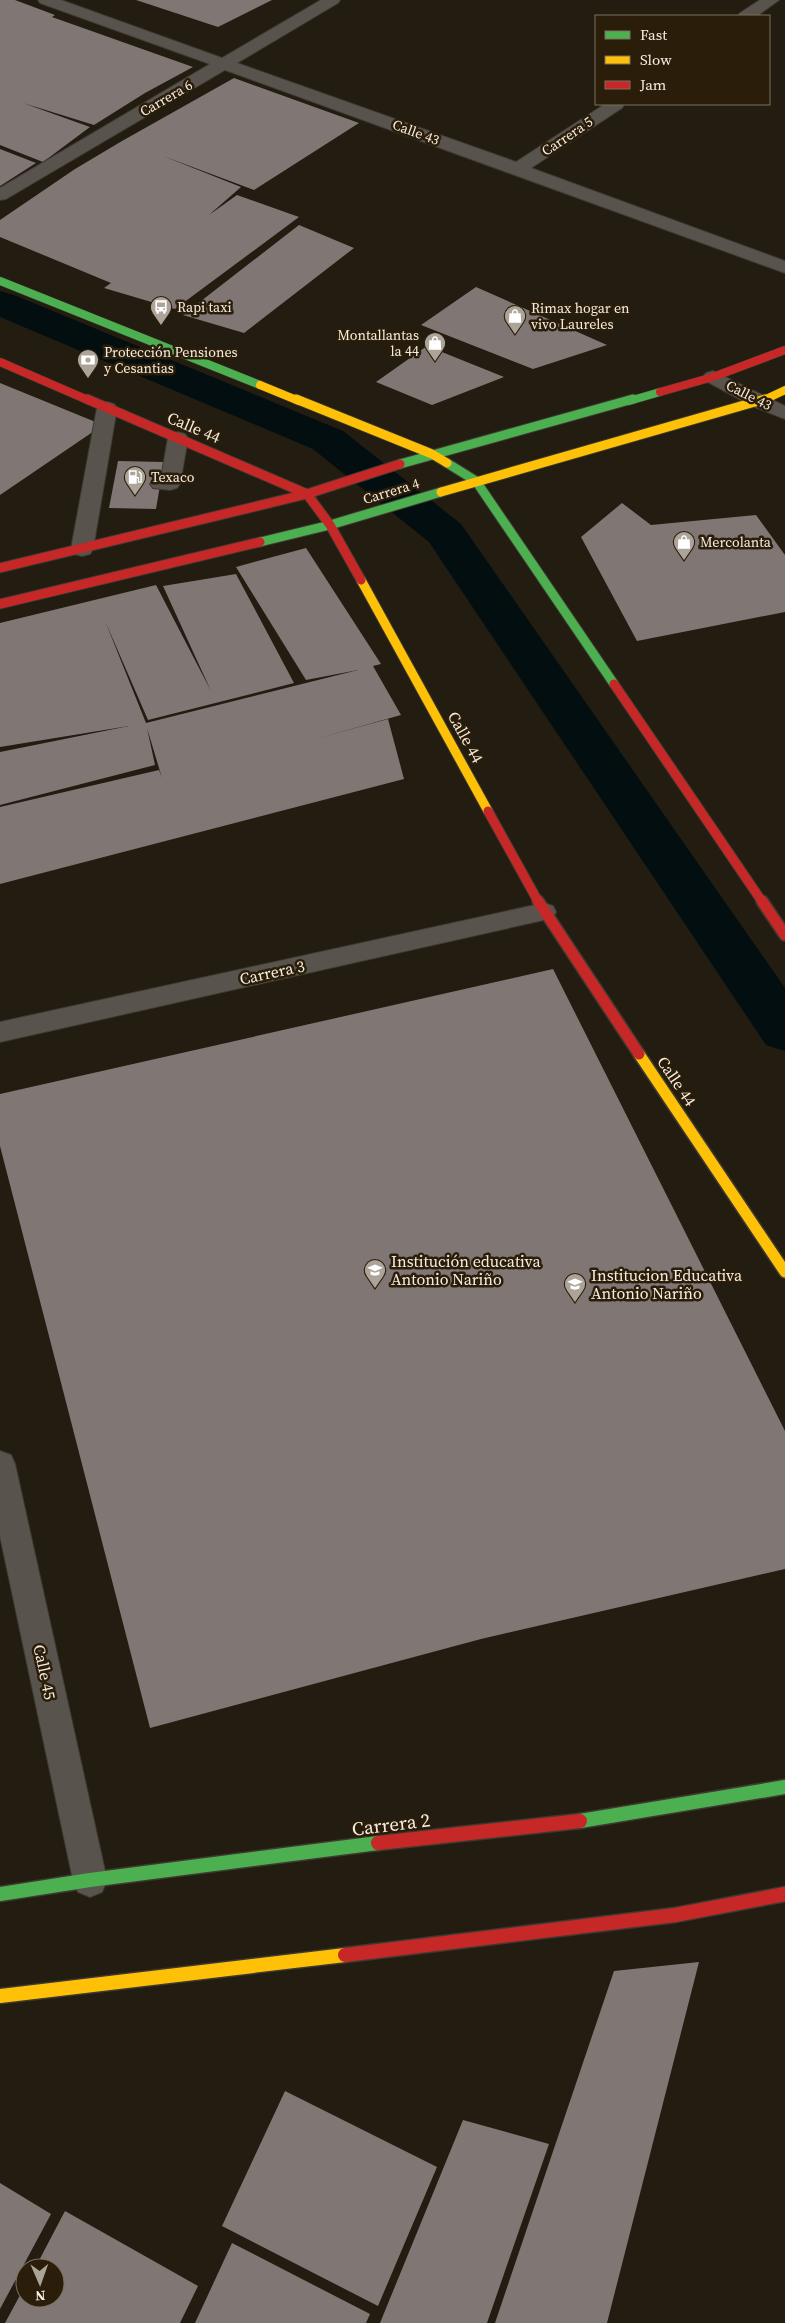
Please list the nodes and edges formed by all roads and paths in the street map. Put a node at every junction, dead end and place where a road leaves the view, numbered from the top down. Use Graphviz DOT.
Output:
graph roads {
  1 [pos="46,0"];
  2 [pos="332,0"];
  3 [pos="770,0"];
  4 [pos="748,15"];
  5 [pos="225,64"];
  6 [pos="614,105"];
  7 [pos="518,169"];
  8 [pos="0,196"];
  9 [pos="785,267"];
  10 [pos="0,281"];
  11 [pos="785,350"];
  12 [pos="0,362"];
  13 [pos="713,377"];
  14 [pos="785,390"];
  15 [pos="759,402"];
  16 [pos="107,408"];
  17 [pos="785,413"];
  18 [pos="178,438"];
  19 [pos="432,454"];
  20 [pos="476,480"];
  21 [pos="160,484"];
  22 [pos="308,494"];
  23 [pos="330,525"];
  24 [pos="82,549"];
  25 [pos="0,568"];
  26 [pos="0,604"];
  27 [pos="544,912"];
  28 [pos="785,934"];
  29 [pos="0,1032"];
  30 [pos="785,1272"];
  31 [pos="0,1464"];
  32 [pos="785,1787"];
  33 [pos="90,1880"];
  34 [pos="0,1894"];
  35 [pos="785,1894"];
  36 [pos="0,1996"];
  1 -- 5 [label="street, Calle 43"];
  2 -- 5 [label="street, Carrera 6"];
  3 -- 4 [label="street"];
  5 -- 7 [label="street, Calle 43"];
  5 -- 8 [label="street, Carrera 6"];
  6 -- 7 [label="street, Carrera 5"];
  7 -- 9 [label="street, Calle 43"];
  10 -- 19 [label="street"];
  11 -- 13 [label="street, Carrera 4"];
  12 -- 16 [label="street, Calle 44"];
  13 -- 15 [label="street, Calle 43"];
  13 -- 19 [label="street, Carrera 4"];
  14 -- 15 [label="street, Carrera 4"];
  15 -- 17 [label="street, Calle 43"];
  15 -- 20 [label="street, Carrera 4"];
  16 -- 18 [label="street, Calle 44"];
  16 -- 24 [label="street"];
  18 -- 21 [label="street"];
  18 -- 22 [label="street, Calle 44"];
  19 -- 20 [label="street"];
  19 -- 22 [label="street, Carrera 4"];
  20 -- 23 [label="street, Carrera 4"];
  20 -- 28 [label="street"];
  22 -- 23 [label="street, Calle 44"];
  22 -- 24 [label="street, Carrera 4"];
  23 -- 26 [label="street, Carrera 4"];
  23 -- 27 [label="street, Calle 44"];
  24 -- 25 [label="street, Carrera 4"];
  27 -- 29 [label="street, Carrera 3"];
  27 -- 30 [label="street, Calle 44"];
  31 -- 33 [label="street, Calle 45"];
  32 -- 33 [label="street, Carrera 2"];
  33 -- 34 [label="street, Carrera 2"];
  35 -- 36 [label="street"];
}
